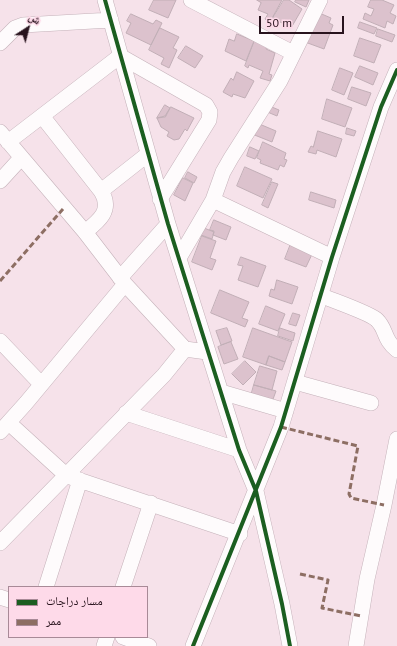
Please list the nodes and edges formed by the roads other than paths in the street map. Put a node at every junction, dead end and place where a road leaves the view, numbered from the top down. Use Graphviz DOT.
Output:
graph roads {
  1 [pos="105,0"];
  2 [pos="191,0"];
  3 [pos="320,0"];
  4 [pos="111,20"];
  5 [pos="0,43"];
  6 [pos="293,53"];
  7 [pos="120,56"];
  8 [pos="396,74"];
  9 [pos="42,116"];
  10 [pos="4,137"];
  11 [pos="148,154"];
  12 [pos="21,158"];
  13 [pos="0,181"];
  14 [pos="101,191"];
  15 [pos="160,199"];
  16 [pos="214,200"];
  17 [pos="168,224"];
  18 [pos="84,232"];
  19 [pos="332,257"];
  20 [pos="179,258"];
  21 [pos="122,281"];
  22 [pos="320,295"];
  23 [pos="0,341"];
  24 [pos="185,350"];
  25 [pos="397,350"];
  26 [pos="207,352"];
  27 [pos="295,382"];
  28 [pos="42,384"];
  29 [pos="221,392"];
  30 [pos="371,402"];
  31 [pos="286,411"];
  32 [pos="126,413"];
  33 [pos="5,428"];
  34 [pos="397,439"];
  35 [pos="239,450"];
  36 [pos="74,478"];
  37 [pos="256,491"];
  38 [pos="151,504"];
  39 [pos="240,534"];
  40 [pos="0,543"];
  41 [pos="46,586"];
  42 [pos="123,586"];
  43 [pos="126,638"];
  44 [pos="149,646"];
  45 [pos="193,646"];
  46 [pos="290,646"];
  47 [pos="356,646"];
  1 -- 4 [label="street"];
  2 -- 6 [label="street"];
  3 -- 6 [label="street"];
  4 -- 5 [label="street"];
  4 -- 7 [label="street"];
  6 -- 16 [label="street"];
  7 -- 9 [label="street"];
  7 -- 11 [label="street"];
  7 -- 15 [label="street"];
  8 -- 19 [label="street"];
  9 -- 10 [label="street"];
  9 -- 14 [label="street"];
  10 -- 12 [label="street"];
  11 -- 14 [label="street"];
  11 -- 15 [label="street"];
  12 -- 13 [label="street"];
  12 -- 18 [label="street"];
  14 -- 18 [label="street"];
  15 -- 17 [label="street"];
  16 -- 19 [label="street"];
  16 -- 20 [label="street"];
  17 -- 20 [label="street"];
  17 -- 21 [label="street"];
  18 -- 21 [label="street"];
  19 -- 22 [label="street"];
  20 -- 26 [label="street"];
  21 -- 24 [label="street"];
  21 -- 28 [label="street"];
  22 -- 25 [label="street"];
  22 -- 27 [label="street"];
  23 -- 28 [label="street"];
  24 -- 26 [label="street"];
  24 -- 32 [label="street"];
  26 -- 29 [label="street"];
  27 -- 30 [label="street"];
  27 -- 31 [label="street"];
  28 -- 33 [label="street"];
  29 -- 31 [label="street"];
  29 -- 35 [label="street"];
  31 -- 37 [label="street"];
  32 -- 35 [label="street"];
  32 -- 36 [label="street"];
  33 -- 36 [label="street"];
  34 -- 47 [label="street"];
  35 -- 37 [label="street"];
  36 -- 38 [label="street"];
  36 -- 40 [label="street"];
  36 -- 41 [label="street"];
  37 -- 39 [label="street"];
  37 -- 46 [label="street"];
  38 -- 39 [label="street"];
  38 -- 42 [label="street"];
  39 -- 45 [label="street"];
  43 -- 44 [label="street"];
}
